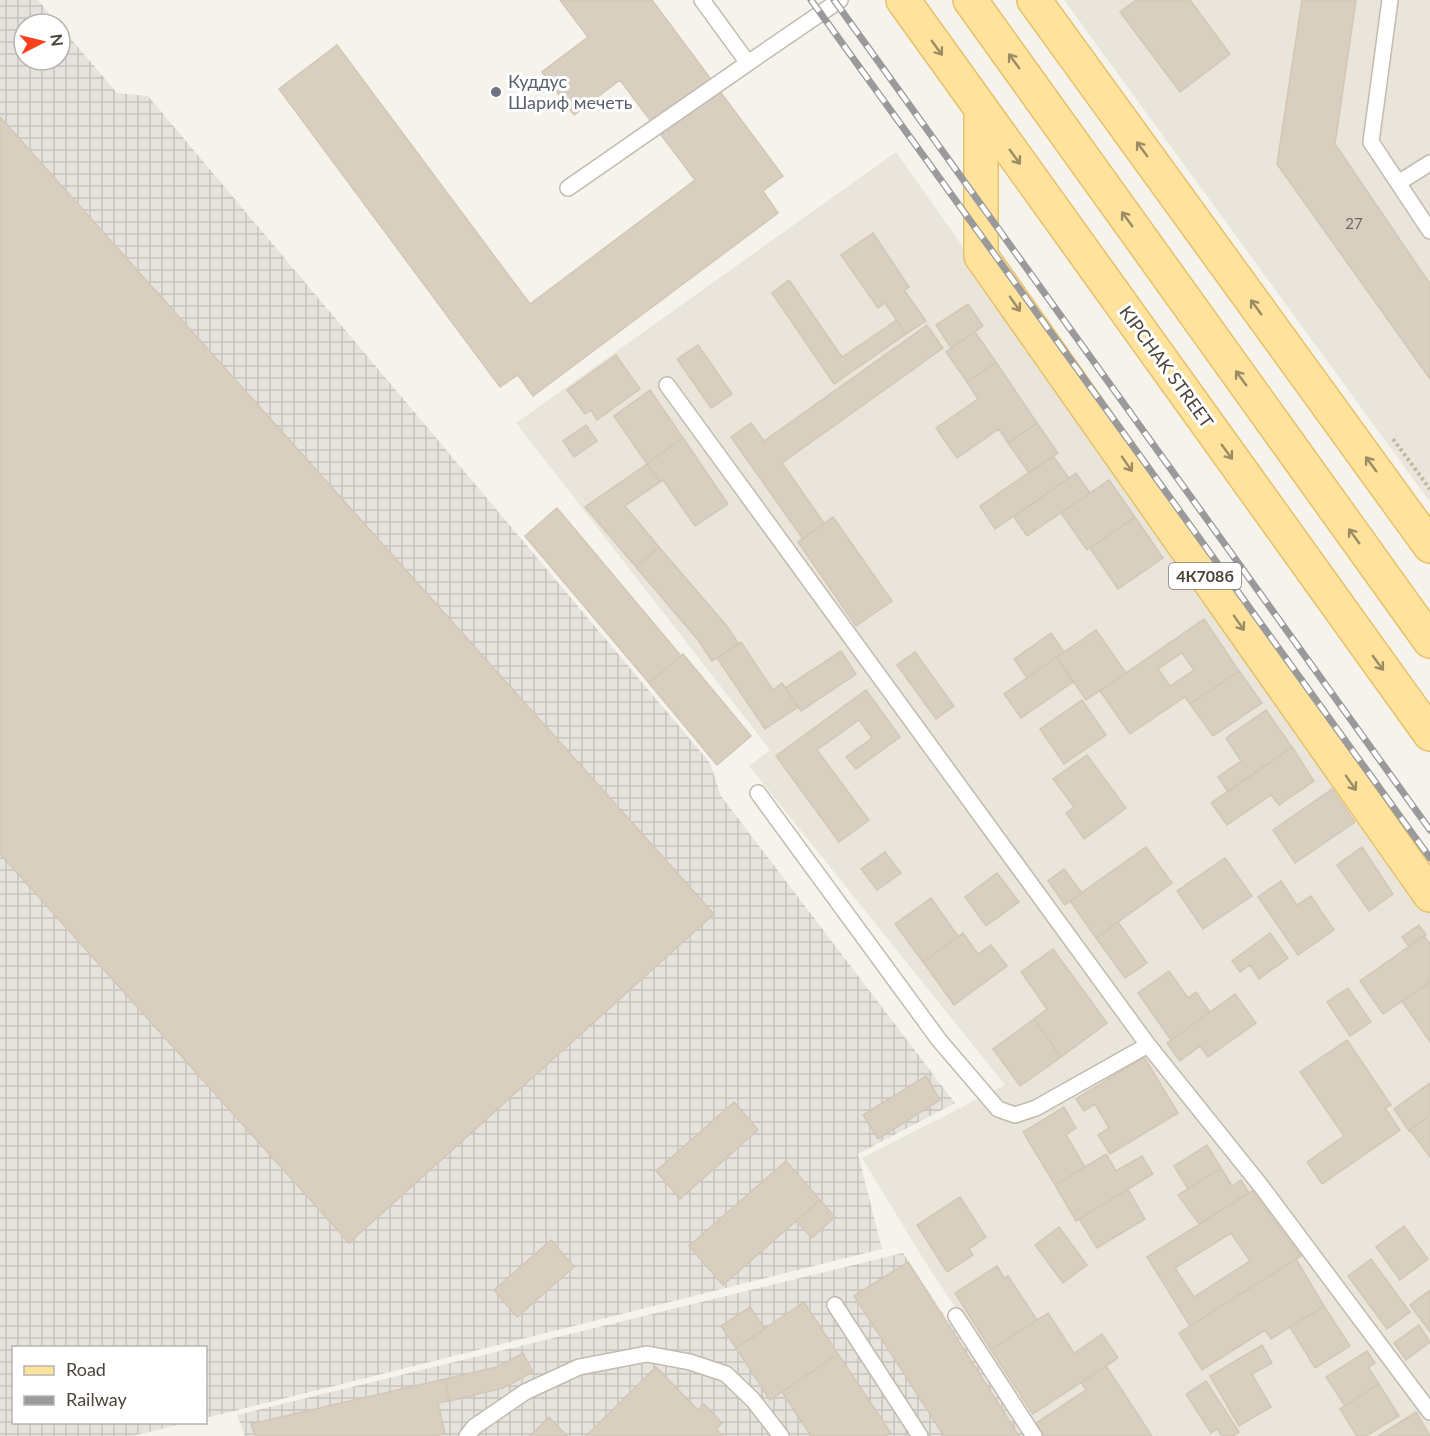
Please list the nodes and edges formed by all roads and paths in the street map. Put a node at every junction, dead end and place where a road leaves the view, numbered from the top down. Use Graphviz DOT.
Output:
graph roads {
  1 [pos="702,0"];
  2 [pos="840,0"];
  3 [pos="903,0"];
  4 [pos="970,0"];
  5 [pos="1034,0"];
  6 [pos="1390,0"];
  7 [pos="748,63"];
  8 [pos="981,109"];
  9 [pos="1430,163"];
  10 [pos="1398,183"];
  11 [pos="568,188"];
  12 [pos="1430,231"];
  13 [pos="667,385"];
  14 [pos="1430,546"];
  15 [pos="1430,641"];
  16 [pos="1430,734"];
  17 [pos="759,793"];
  18 [pos="1430,895"];
  19 [pos="1148,1045"];
  20 [pos="835,1305"];
  21 [pos="956,1316"];
  22 [pos="1430,1412"];
  23 [pos="467,1436"];
  24 [pos="781,1436"];
  25 [pos="920,1436"];
  26 [pos="1034,1436"];
  1 -- 7 [label="lane"];
  2 -- 7 [label="lane"];
  3 -- 8 [label="main road, KIPCHAK STREET, one-way"];
  15 -- 4 [label="main road, one-way"];
  14 -- 5 [label="main road, one-way"];
  6 -- 10 [label="lane"];
  7 -- 11 [label="lane"];
  8 -- 16 [label="main road, KIPCHAK STREET, one-way"];
  8 -- 18 [label="main road, 4К708б, one-way"];
  9 -- 10 [label="lane"];
  10 -- 12 [label="lane"];
  13 -- 19 [label="lane"];
  17 -- 19 [label="lane"];
  19 -- 22 [label="lane"];
  20 -- 25 [label="lane"];
  21 -- 26 [label="lane"];
  23 -- 24 [label="lane"];
}
